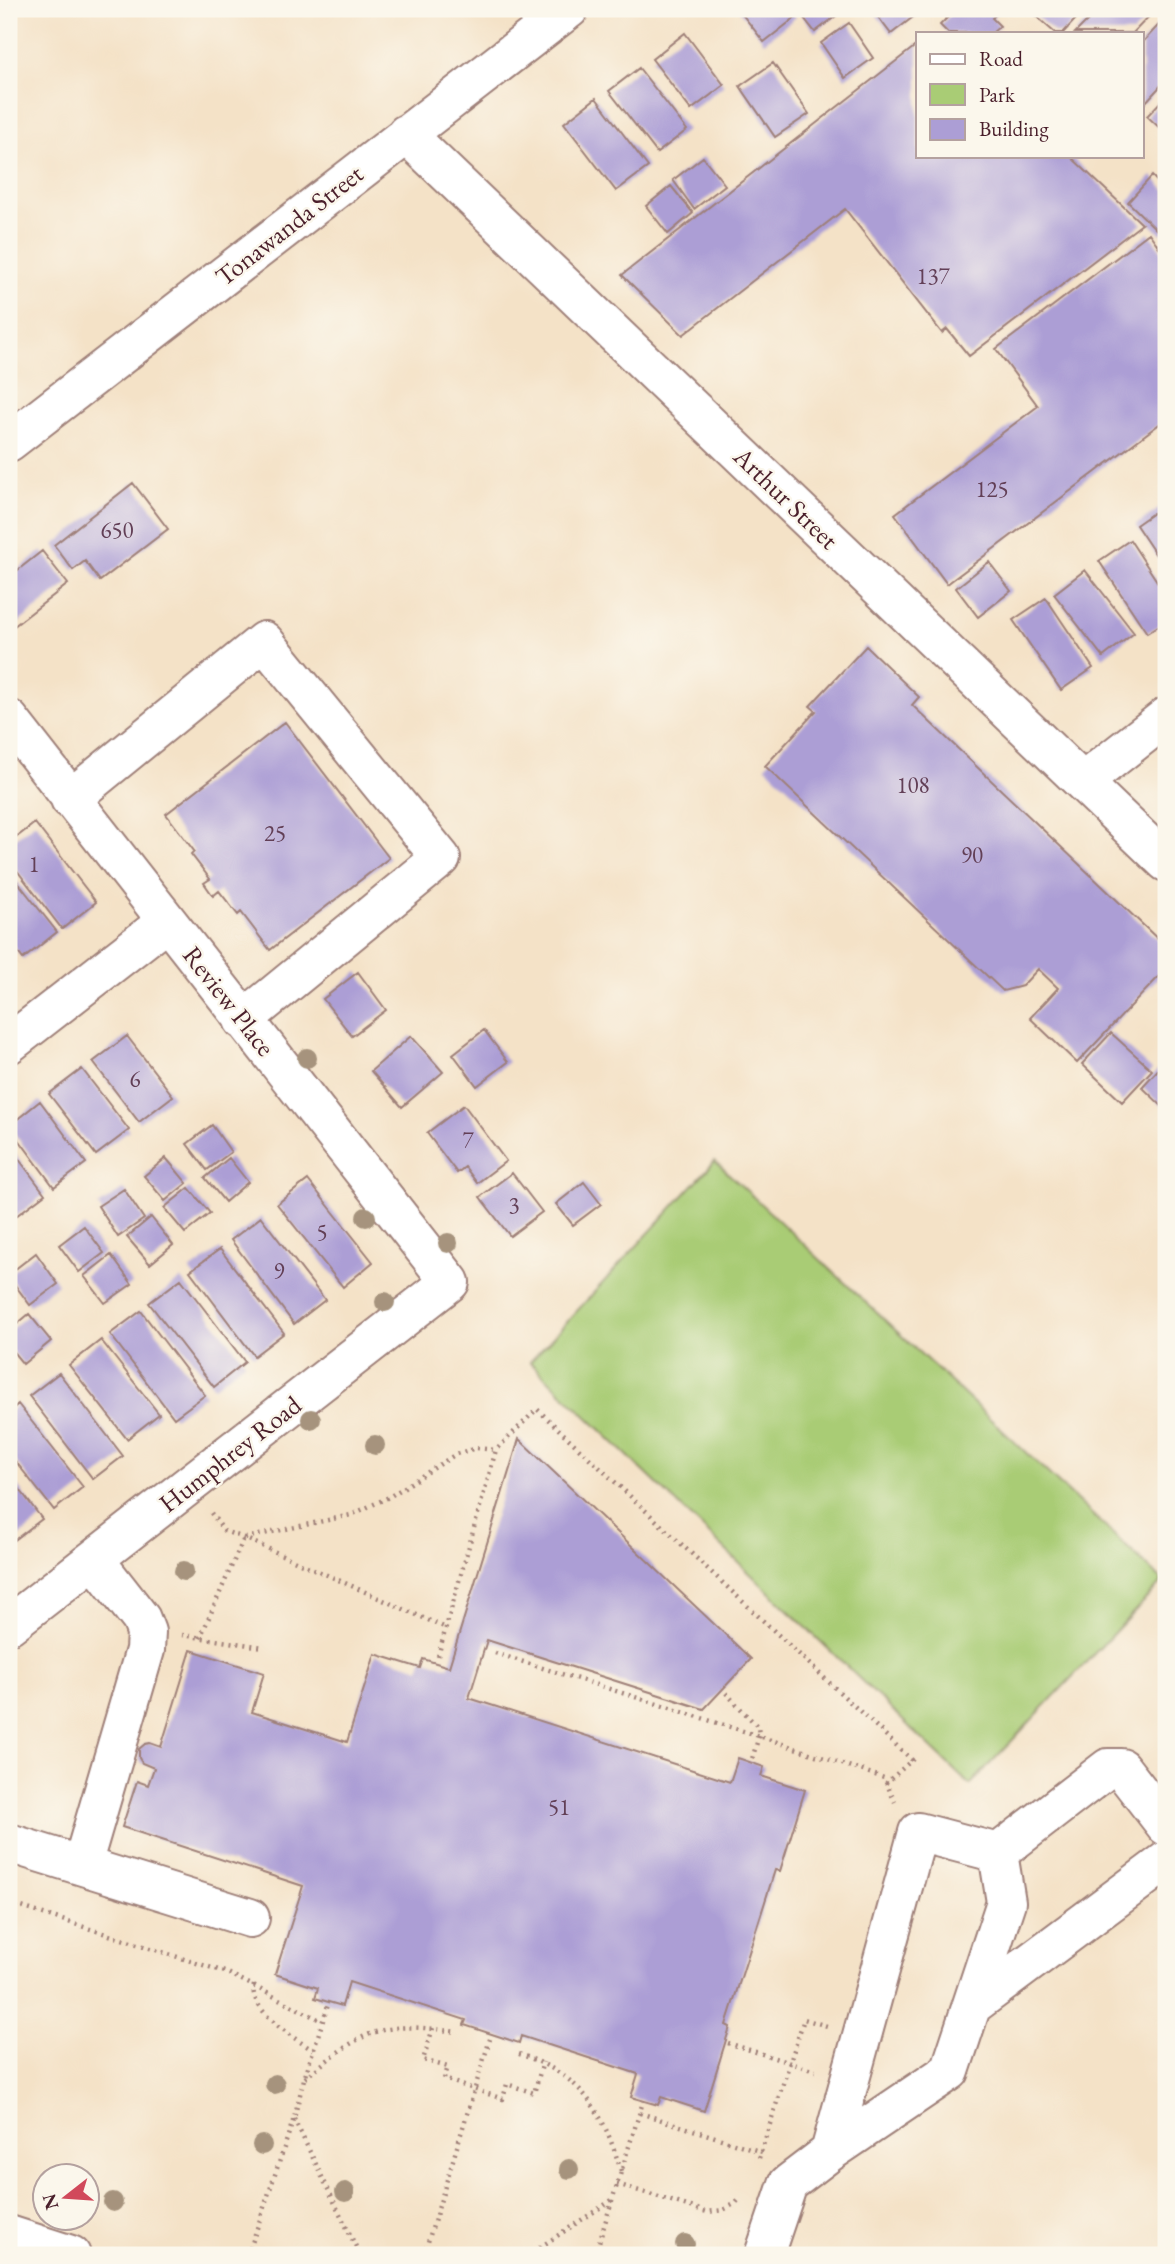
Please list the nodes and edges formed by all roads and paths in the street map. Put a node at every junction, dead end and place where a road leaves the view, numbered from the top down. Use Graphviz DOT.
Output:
graph roads {
  1 [pos="569,9"];
  2 [pos="406,134"];
  3 [pos="9,442"];
  4 [pos="1166,717"];
  5 [pos="9,719"];
  6 [pos="1083,782"];
  7 [pos="70,799"];
  8 [pos="1166,862"];
  9 [pos="166,922"];
  10 [pos="243,1020"];
  11 [pos="9,1044"];
  12 [pos="450,1282"];
  13 [pos="496,1450"];
  14 [pos="210,1511"];
  15 [pos="244,1538"];
  16 [pos="94,1559"];
  17 [pos="9,1625"];
  18 [pos="446,1628"];
  19 [pos="177,1635"];
  20 [pos="200,1638"];
  21 [pos="263,1647"];
  22 [pos="495,1653"];
  23 [pos="438,1656"];
  24 [pos="726,1693"];
  25 [pos="759,1736"];
  26 [pos="752,1759"];
  27 [pos="886,1783"];
  28 [pos="899,1810"];
  29 [pos="1166,1826"];
  30 [pos="9,1843"];
  31 [pos="998,1853"];
  32 [pos="1166,1861"];
  33 [pos="82,1865"];
  34 [pos="9,1903"];
  35 [pos="250,1918"];
  36 [pos="254,1985"];
  37 [pos="328,2005"];
  38 [pos="973,2005"];
  39 [pos="322,2021"];
  40 [pos="810,2021"];
  41 [pos="433,2028"];
  42 [pos="456,2032"];
  43 [pos="490,2039"];
  44 [pos="728,2043"];
  45 [pos="313,2050"];
  46 [pos="519,2054"];
  47 [pos="543,2062"];
  48 [pos="793,2064"];
  49 [pos="304,2079"];
  50 [pos="475,2089"];
  51 [pos="642,2105"];
  52 [pos="640,2113"];
  53 [pos="294,2118"];
  54 [pos="830,2151"];
  55 [pos="764,2153"];
  56 [pos="758,2162"];
  57 [pos="621,2171"];
  58 [pos="617,2184"];
  59 [pos="745,2193"];
  60 [pos="612,2200"];
  61 [pos="9,2235"];
  62 [pos="1166,2248"];
  63 [pos="71,2255"];
  64 [pos="248,2255"];
  65 [pos="360,2255"];
  66 [pos="424,2255"];
  67 [pos="528,2255"];
  68 [pos="595,2255"];
  69 [pos="764,2255"];
  70 [pos="1164,2255"];
  1 -- 2 [label="street, Tonawanda Street"];
  2 -- 3 [label="street, Tonawanda Street"];
  2 -- 6 [label="street, Arthur Street"];
  4 -- 6 [label="street"];
  5 -- 7 [label="street, Review Place"];
  6 -- 8 [label="street, Arthur Street"];
  7 -- 9 [label="street, Review Place"];
  7 -- 10 [label="street"];
  9 -- 10 [label="street, Review Place"];
  9 -- 11 [label="street"];
  10 -- 12 [label="street, Review Place"];
  12 -- 16 [label="street, Humphrey Road"];
  13 -- 15 [label="path"];
  13 -- 18 [label="path"];
  13 -- 27 [label="path"];
  14 -- 15 [label="path"];
  15 -- 18 [label="path"];
  15 -- 20 [label="path"];
  16 -- 17 [label="street, Humphrey Road"];
  16 -- 33 [label="street"];
  18 -- 23 [label="path"];
  19 -- 20 [label="path"];
  20 -- 21 [label="path"];
  22 -- 25 [label="path"];
  24 -- 25 [label="path"];
  25 -- 26 [label="path"];
  25 -- 27 [label="path"];
  27 -- 28 [label="path"];
  29 -- 31 [label="street"];
  30 -- 33 [label="street"];
  31 -- 38 [label="street"];
  31 -- 54 [label="street"];
  32 -- 38 [label="street"];
  33 -- 35 [label="street"];
  34 -- 36 [label="path"];
  36 -- 39 [label="path"];
  36 -- 45 [label="path"];
  37 -- 39 [label="path"];
  38 -- 54 [label="street"];
  39 -- 45 [label="path"];
  40 -- 48 [label="path"];
  41 -- 42 [label="path"];
  41 -- 49 [label="path"];
  41 -- 50 [label="path"];
  43 -- 50 [label="path"];
  44 -- 48 [label="path"];
  45 -- 49 [label="path"];
  46 -- 47 [label="path"];
  47 -- 50 [label="path"];
  47 -- 57 [label="path"];
  48 -- 55 [label="path"];
  49 -- 53 [label="path"];
  50 -- 66 [label="path"];
  51 -- 52 [label="path"];
  52 -- 55 [label="path"];
  52 -- 57 [label="path"];
  53 -- 64 [label="path"];
  53 -- 65 [label="path"];
  54 -- 69 [label="street"];
  55 -- 56 [label="path"];
  57 -- 58 [label="path"];
  58 -- 59 [label="path"];
  58 -- 60 [label="path"];
  60 -- 67 [label="path"];
  60 -- 68 [label="path"];
  61 -- 63 [label="street"];
  62 -- 70 [label="path"];
}
